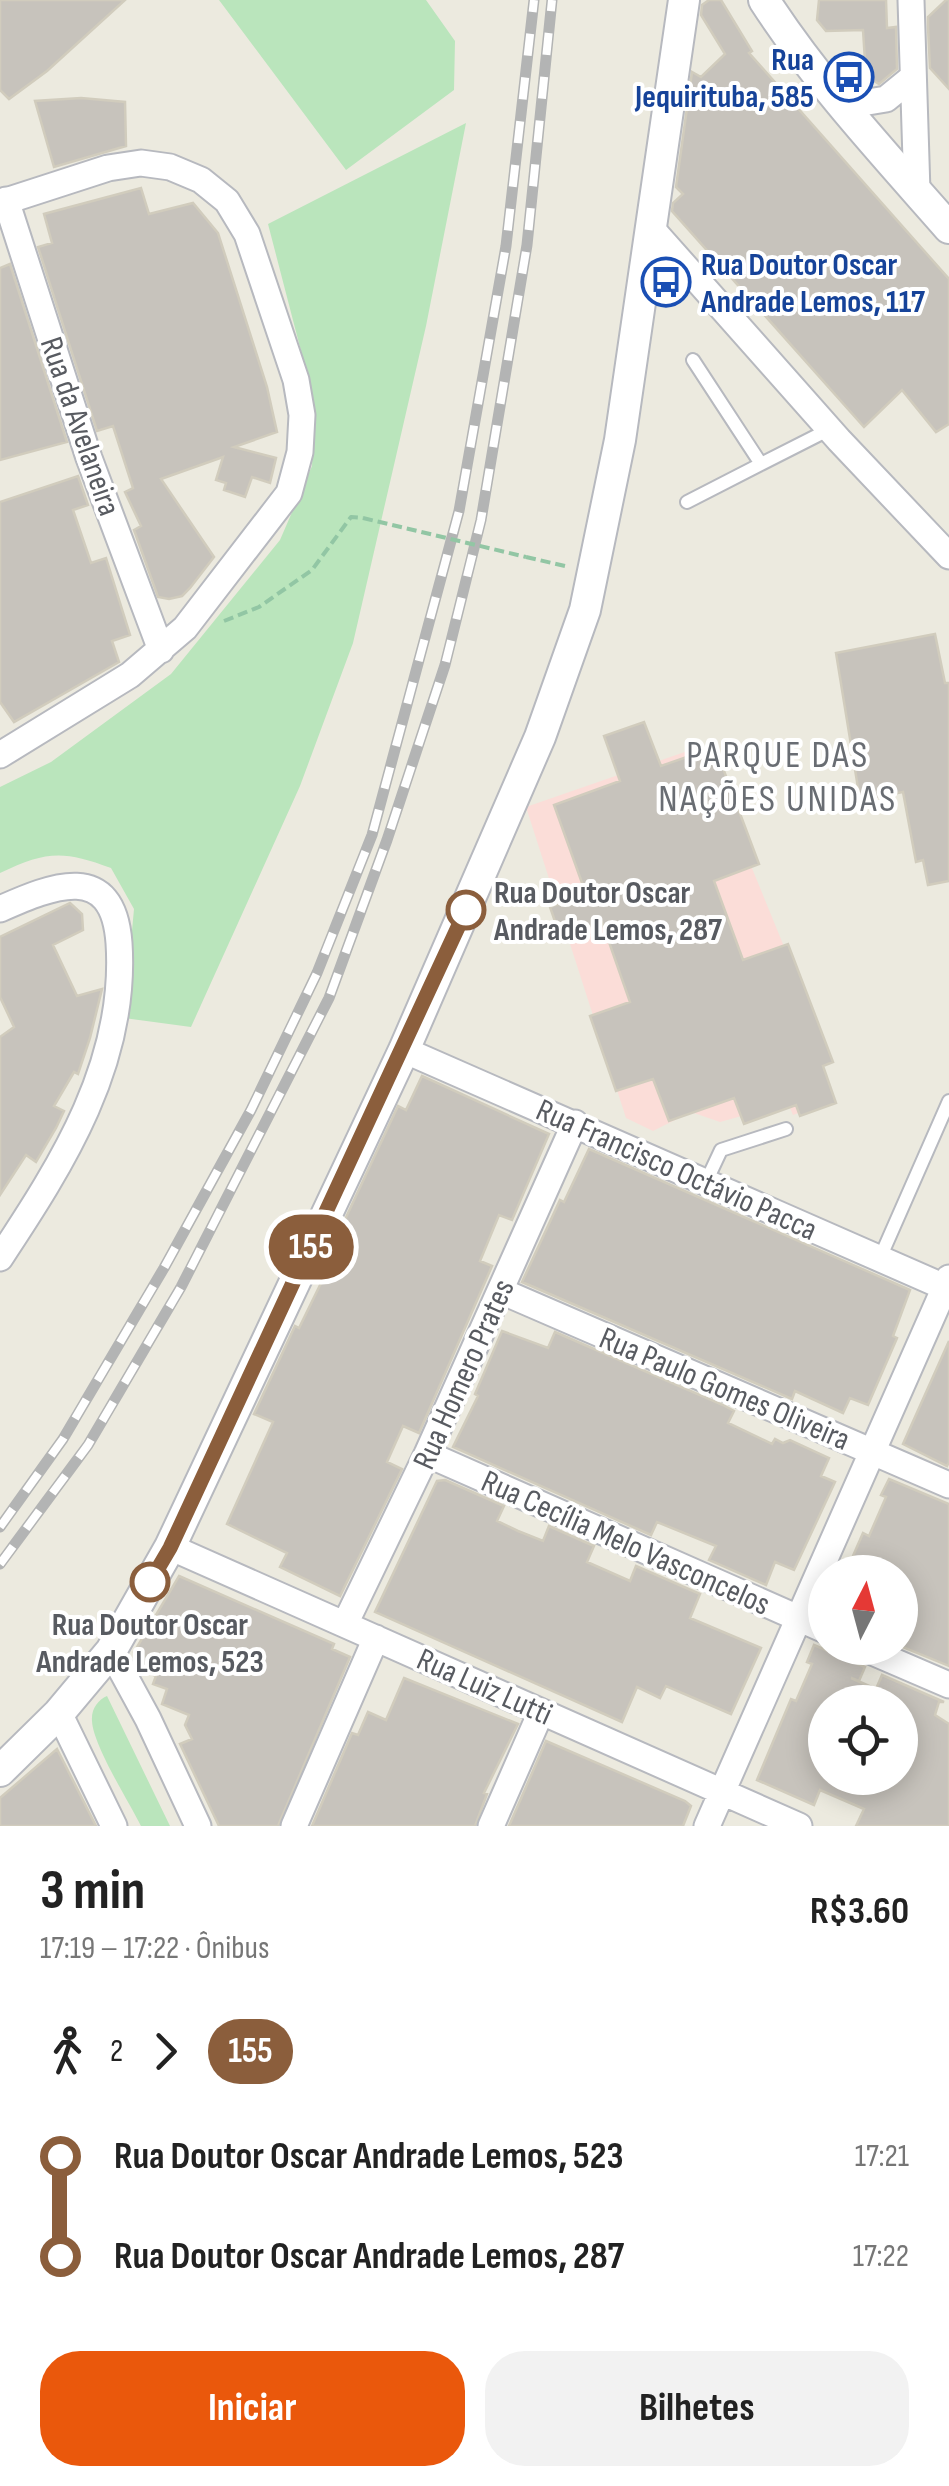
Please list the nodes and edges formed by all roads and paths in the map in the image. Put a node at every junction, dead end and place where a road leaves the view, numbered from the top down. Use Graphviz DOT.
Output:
graph roads {
  1 [pos="684,0"];
  2 [pos="764,0"];
  3 [pos="911,0"];
  4 [pos="913,78"];
  5 [pos="844,106"];
  6 [pos="917,192"];
  7 [pos="3,201"];
  8 [pos="651,228"];
  9 [pos="949,228"];
  10 [pos="693,360"];
  11 [pos="830,429"];
  12 [pos="761,464"];
  13 [pos="687,502"];
  14 [pos="949,556"];
  15 [pos="594,573"];
  16 [pos="185,628"];
  17 [pos="161,650"];
  18 [pos="0,755"];
  19 [pos="0,909"];
  20 [pos="404,1050"];
  21 [pos="949,1101"];
  22 [pos="575,1123"];
  23 [pos="786,1129"];
  24 [pos="706,1182"];
  25 [pos="0,1258"];
  26 [pos="880,1258"];
  27 [pos="948,1285"];
  28 [pos="501,1291"];
  29 [pos="872,1452"];
  30 [pos="427,1454"];
  31 [pos="949,1485"];
  32 [pos="170,1548"];
  33 [pos="799,1619"];
  34 [pos="808,1623"];
  35 [pos="345,1624"];
  36 [pos="376,1638"];
  37 [pos="110,1651"];
  38 [pos="902,1665"];
  39 [pos="949,1686"];
  40 [pos="541,1712"];
  41 [pos="60,1713"];
  42 [pos="0,1771"];
  43 [pos="722,1791"];
  44 [pos="114,1826"];
  45 [pos="198,1826"];
  46 [pos="294,1826"];
  47 [pos="491,1826"];
  48 [pos="707,1826"];
  49 [pos="799,1826"];
  1 -- 8 [label="street"];
  2 -- 5 [label="street"];
  3 -- 4 [label="street"];
  4 -- 5 [label="street"];
  4 -- 6 [label="street"];
  5 -- 6 [label="street"];
  6 -- 9 [label="street"];
  7 -- 16 [label="street"];
  7 -- 17 [label="street, Rua da Avelaneira"];
  8 -- 11 [label="street"];
  8 -- 15 [label="street"];
  10 -- 12 [label="lane"];
  11 -- 12 [label="lane"];
  11 -- 14 [label="street"];
  12 -- 13 [label="lane"];
  15 -- 16 [label="path, bridge"];
  15 -- 20 [label="street"];
  16 -- 17 [label="street"];
  17 -- 18 [label="street"];
  19 -- 25 [label="street"];
  20 -- 22 [label="street, Rua Francisco Octávio Pacca"];
  20 -- 32 [label="street"];
  21 -- 26 [label="lane"];
  22 -- 24 [label="street, Rua Francisco Octávio Pacca"];
  22 -- 28 [label="street, Rua Homero Prates"];
  23 -- 24 [label="lane"];
  24 -- 26 [label="street, Rua Francisco Octávio Pacca"];
  26 -- 27 [label="street, Rua Francisco Octávio Pacca"];
  27 -- 29 [label="street"];
  28 -- 29 [label="street, Rua Paulo Gomes Oliveira"];
  28 -- 30 [label="street, Rua Homero Prates"];
  29 -- 31 [label="street, Rua Paulo Gomes Oliveira"];
  29 -- 33 [label="street"];
  30 -- 33 [label="street, Rua Cecília Melo Vasconcelos"];
  30 -- 35 [label="street, Rua Homero Prates"];
  32 -- 35 [label="street, Rua Luiz Lutti"];
  32 -- 37 [label="street"];
  33 -- 34 [label="street, Rua Cecília Melo Vasconcelos"];
  33 -- 43 [label="street"];
  35 -- 36 [label="street, Rua Luiz Lutti"];
  36 -- 40 [label="street, Rua Luiz Lutti"];
  36 -- 46 [label="street"];
  37 -- 41 [label="street"];
  37 -- 45 [label="street"];
  38 -- 39 [label="street"];
  40 -- 43 [label="street, Rua Luiz Lutti"];
  40 -- 47 [label="street"];
  41 -- 42 [label="street"];
  41 -- 44 [label="street"];
  43 -- 48 [label="street"];
  43 -- 49 [label="street, Rua Luiz Lutti"];
}
